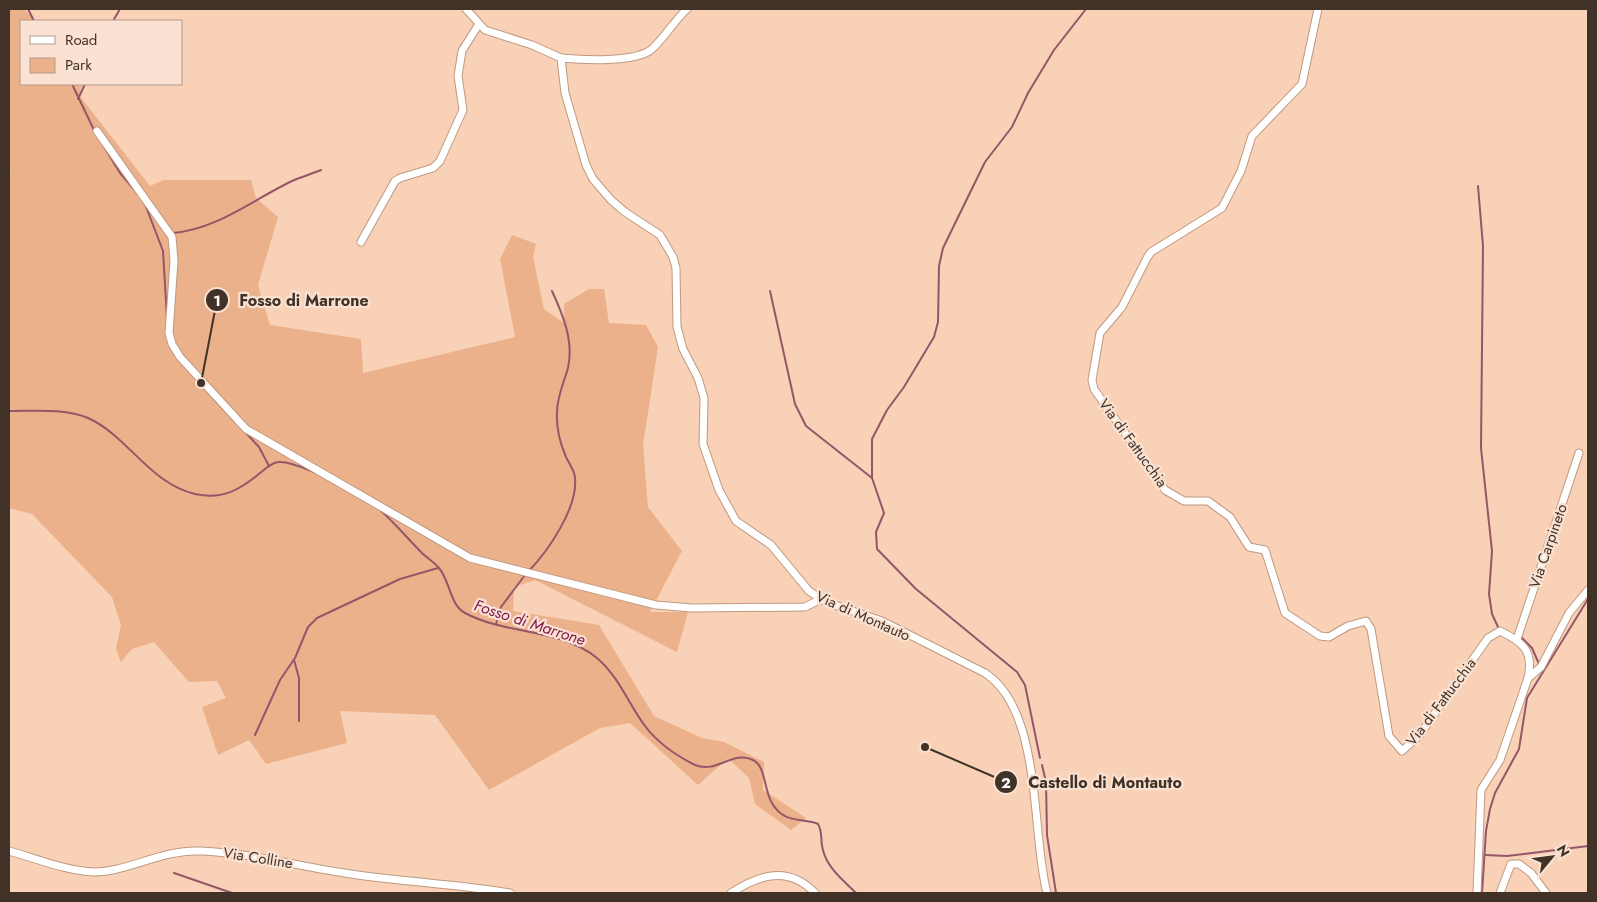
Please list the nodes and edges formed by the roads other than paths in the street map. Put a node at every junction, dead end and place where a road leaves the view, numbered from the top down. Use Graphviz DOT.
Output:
graph roads {
  1 [pos="466,9"];
  2 [pos="687,9"];
  3 [pos="1318,9"];
  4 [pos="479,24"];
  5 [pos="561,58"];
  6 [pos="96,131"];
  7 [pos="361,242"];
  8 [pos="1579,453"];
  9 [pos="1588,590"];
  10 [pos="821,599"];
  11 [pos="1517,639"];
  12 [pos="1528,678"];
  13 [pos="9,851"];
  14 [pos="510,893"];
  15 [pos="731,893"];
  16 [pos="815,893"];
  17 [pos="1047,893"];
  18 [pos="1477,893"];
  19 [pos="1500,893"];
  20 [pos="1546,893"];
  1 -- 4 [label="street"];
  2 -- 5 [label="street"];
  3 -- 11 [label="street, Via di Fattucchia"];
  4 -- 5 [label="street"];
  4 -- 7 [label="street"];
  5 -- 17 [label="street, Via di Montauto"];
  6 -- 10 [label="street"];
  8 -- 11 [label="street, Via Carpineto"];
  9 -- 12 [label="street"];
  11 -- 12 [label="street"];
  12 -- 18 [label="street"];
  13 -- 14 [label="street, Via Colline"];
  15 -- 16 [label="street"];
  19 -- 20 [label="street"];
}
